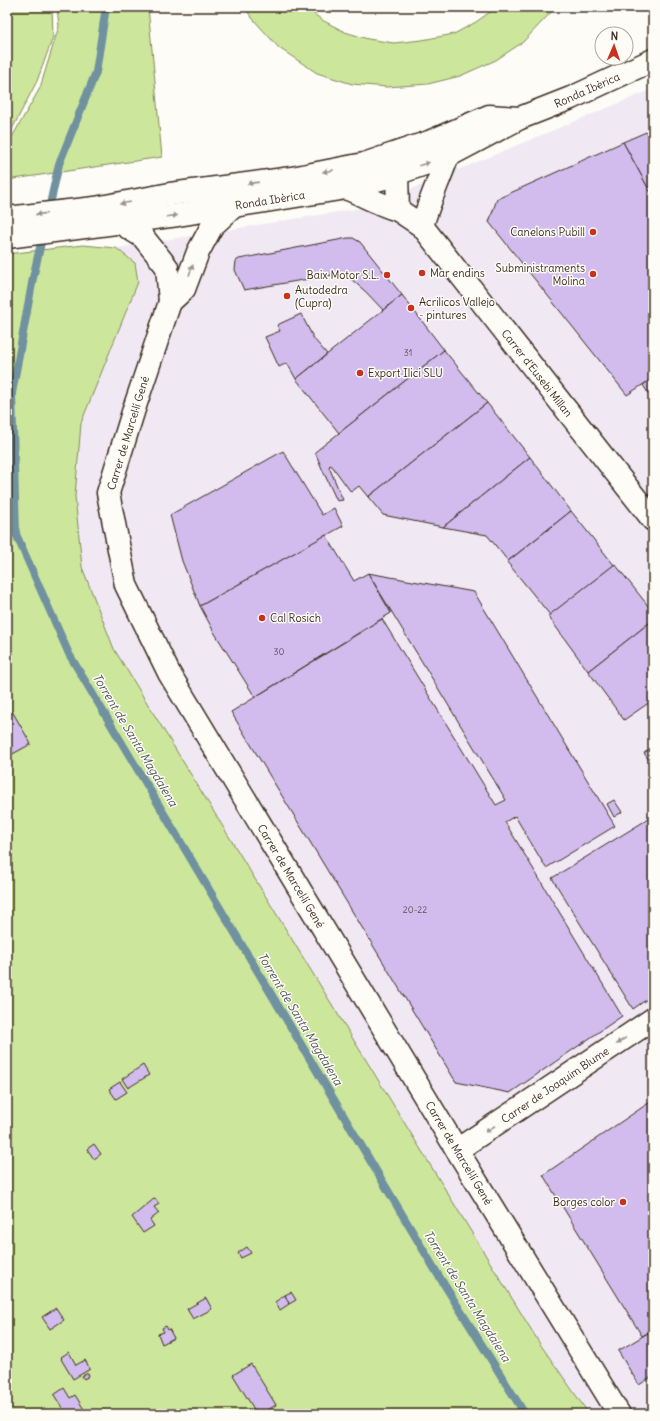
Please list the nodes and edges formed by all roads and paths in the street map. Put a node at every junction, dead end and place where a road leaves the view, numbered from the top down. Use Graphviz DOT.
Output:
graph roads {
  1 [pos="653,60"];
  2 [pos="520,118"];
  3 [pos="405,151"];
  4 [pos="448,156"];
  5 [pos="397,173"];
  6 [pos="346,188"];
  7 [pos="234,206"];
  8 [pos="398,210"];
  9 [pos="7,218"];
  10 [pos="119,222"];
  11 [pos="422,226"];
  12 [pos="7,237"];
  13 [pos="170,302"];
  14 [pos="653,520"];
  15 [pos="653,1019"];
  16 [pos="457,1150"];
  17 [pos="619,1414"];
  1 -- 2 [label="street, Ronda Ibèrica"];
  2 -- 3 [label="street, Ronda Ibèrica"];
  2 -- 4 [label="street, Ronda Ibèrica"];
  3 -- 5 [label="street"];
  3 -- 9 [label="street, Ronda Ibèrica, one-way"];
  5 -- 4 [label="street, Ronda Ibèrica, one-way"];
  4 -- 11 [label="street"];
  5 -- 6 [label="street, Ronda Ibèrica"];
  5 -- 8 [label="street"];
  6 -- 7 [label="street, Ronda Ibèrica"];
  6 -- 8 [label="street, Carrer d'Eusebi Millan"];
  10 -- 7 [label="street, Ronda Ibèrica, one-way"];
  13 -- 7 [label="street, one-way"];
  8 -- 11 [label="street, Carrer d'Eusebi Millan"];
  10 -- 12 [label="street, Ronda Ibèrica"];
  10 -- 13 [label="street"];
  11 -- 14 [label="street, Carrer d'Eusebi Millan"];
  13 -- 16 [label="street, Carrer de Marcel·lí Gené"];
  15 -- 16 [label="street, Carrer de Joaquim Blume, one-way"];
  16 -- 17 [label="street, Carrer de Marcel·lí Gené"];
}
